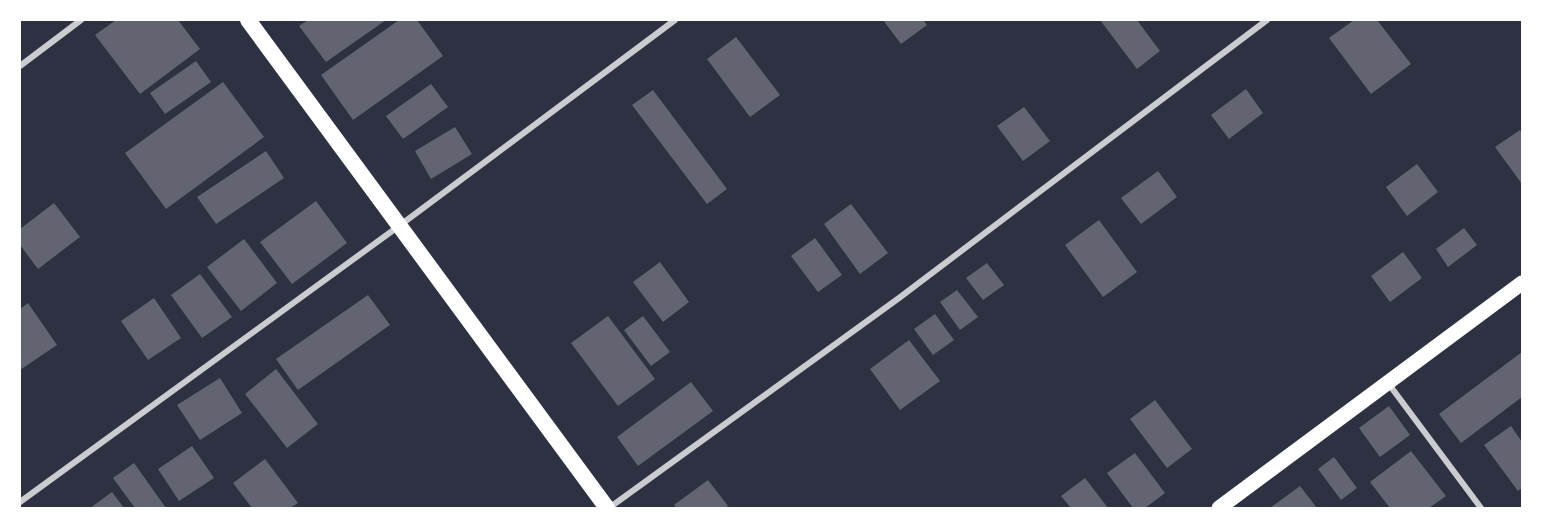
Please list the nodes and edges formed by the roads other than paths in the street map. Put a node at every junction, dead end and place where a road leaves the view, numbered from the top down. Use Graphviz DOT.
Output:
graph roads {
  1 [pos="81,20"];
  2 [pos="248,20"];
  3 [pos="675,20"];
  4 [pos="1267,20"];
  5 [pos="20,66"];
  6 [pos="399,226"];
  7 [pos="1522,283"];
  8 [pos="1388,383"];
  9 [pos="20,502"];
  10 [pos="608,508"];
  11 [pos="1219,508"];
  12 [pos="1481,508"];
  1 -- 5 [label="street"];
  2 -- 6 [label="highway"];
  3 -- 6 [label="street"];
  4 -- 10 [label="street"];
  6 -- 9 [label="street"];
  6 -- 10 [label="highway"];
  7 -- 8 [label="main road"];
  8 -- 11 [label="main road"];
  8 -- 12 [label="street"];
}
